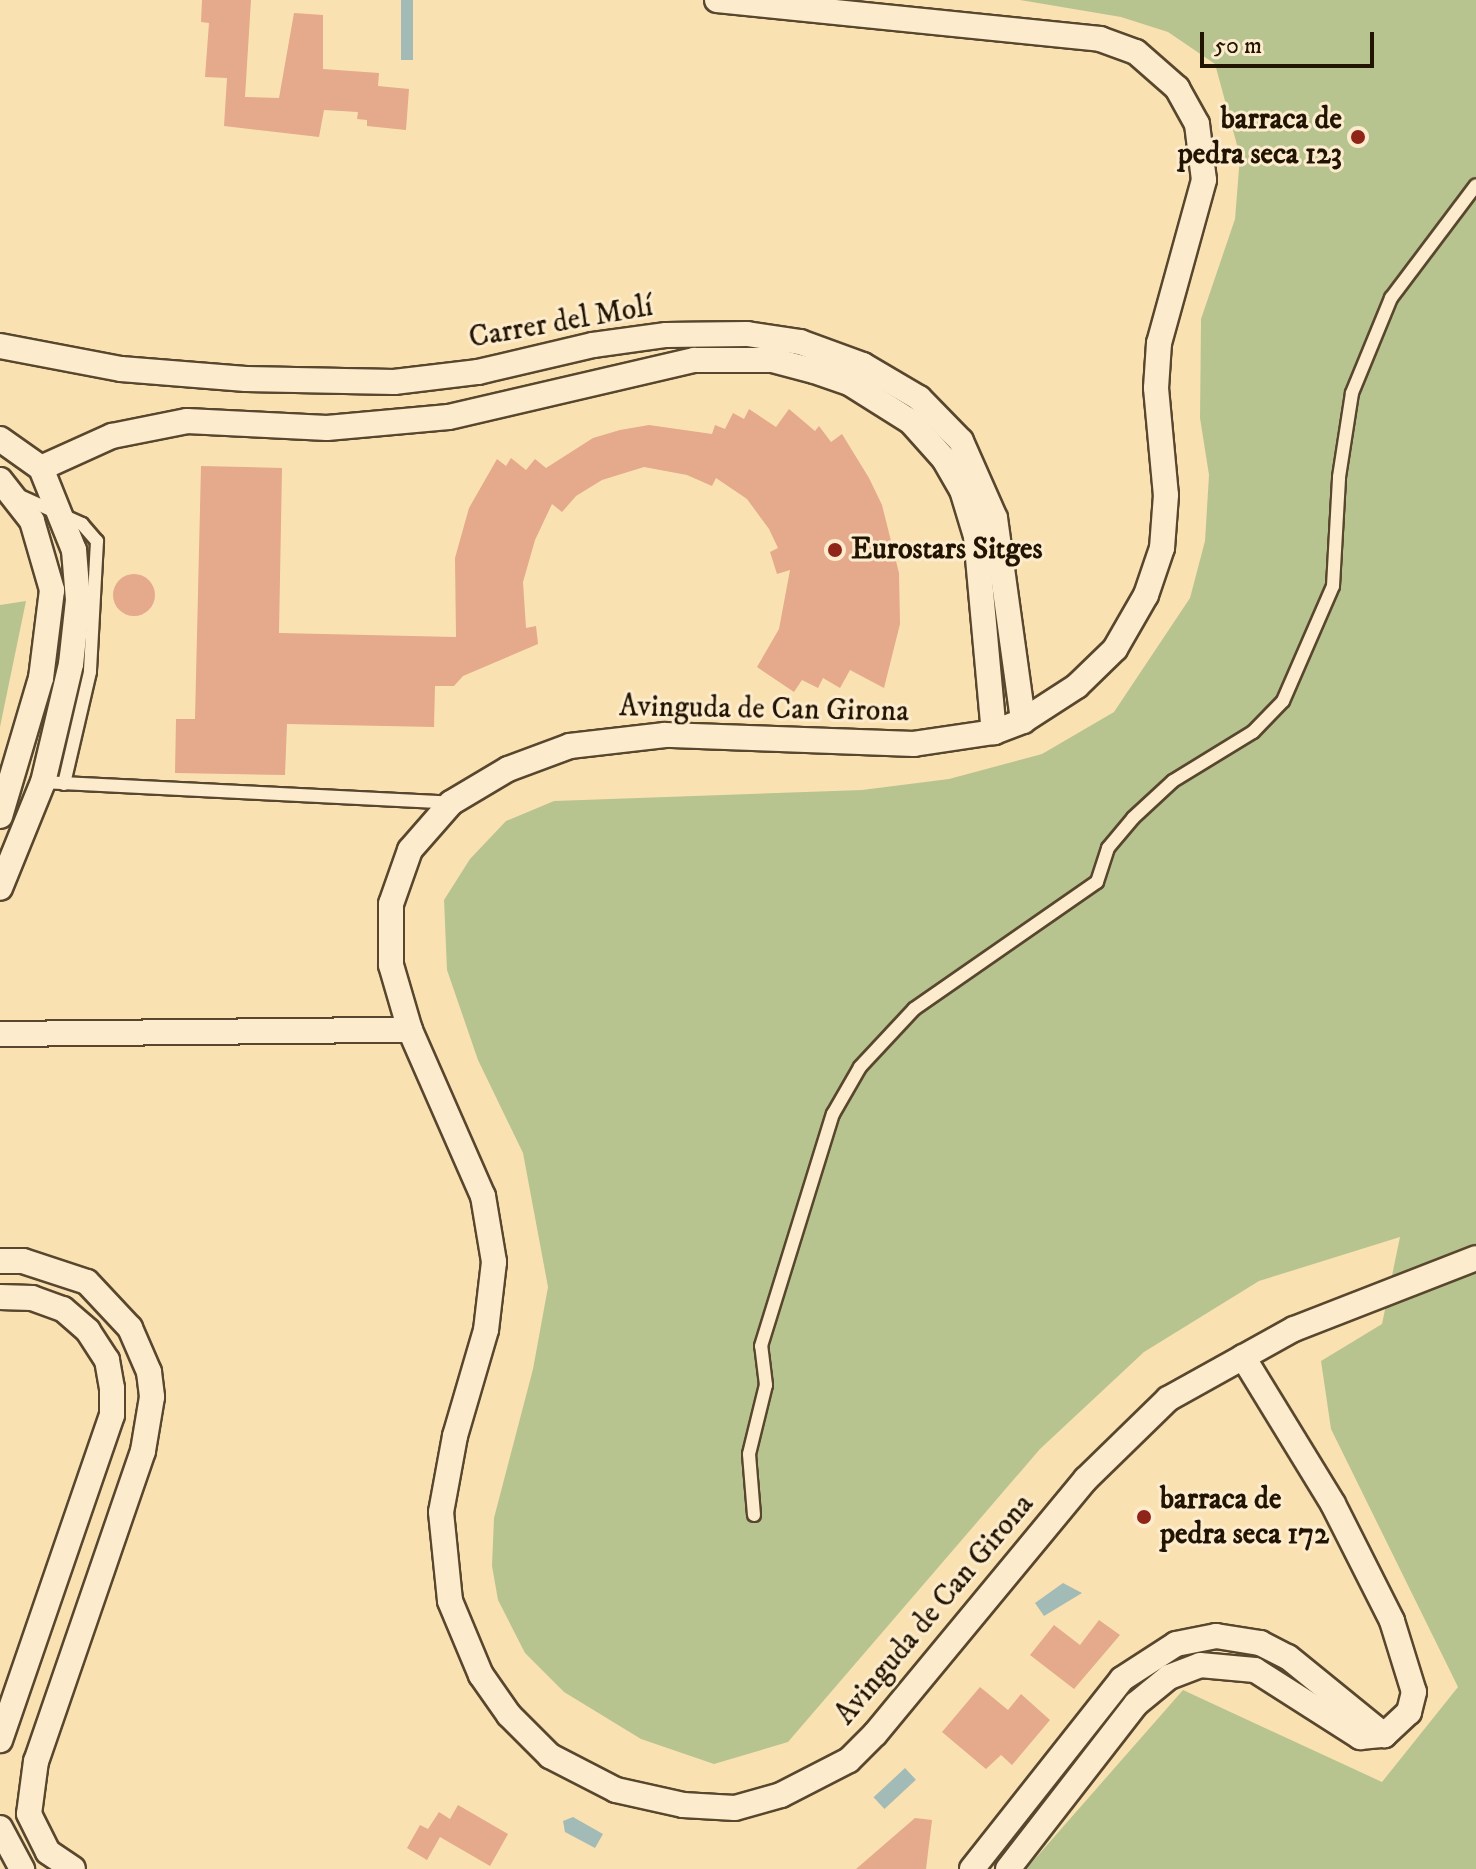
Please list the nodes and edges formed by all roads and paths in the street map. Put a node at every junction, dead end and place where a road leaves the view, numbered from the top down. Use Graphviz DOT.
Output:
graph roads {
  1 [pos="717,0"];
  2 [pos="1476,185"];
  3 [pos="0,346"];
  4 [pos="0,439"];
  5 [pos="41,468"];
  6 [pos="8,487"];
  7 [pos="64,518"];
  8 [pos="1023,721"];
  9 [pos="994,732"];
  10 [pos="54,783"];
  11 [pos="451,803"];
  12 [pos="0,816"];
  13 [pos="0,888"];
  14 [pos="410,1030"];
  15 [pos="0,1034"];
  16 [pos="1476,1258"];
  17 [pos="0,1261"];
  18 [pos="0,1297"];
  19 [pos="1243,1357"];
  20 [pos="754,1515"];
  21 [pos="1384,1735"];
  22 [pos="0,1740"];
  23 [pos="0,1828"];
  24 [pos="22,1869"];
  25 [pos="73,1869"];
  26 [pos="972,1869"];
  27 [pos="1008,1869"];
  1 -- 8 [label="street, Avinguda de Can Girona"];
  2 -- 20 [label="lane"];
  3 -- 8 [label="street, Carrer del Molí"];
  4 -- 5 [label="street"];
  5 -- 7 [label="street"];
  5 -- 9 [label="street, Carrer del Molí"];
  6 -- 7 [label="lane"];
  6 -- 12 [label="street"];
  7 -- 10 [label="street"];
  7 -- 10 [label="lane"];
  8 -- 9 [label="street, Avinguda de Can Girona"];
  9 -- 11 [label="street, Avinguda de Can Girona"];
  10 -- 11 [label="lane"];
  10 -- 13 [label="street"];
  11 -- 14 [label="street, Avinguda de Can Girona"];
  14 -- 15 [label="street"];
  14 -- 19 [label="street, Avinguda de Can Girona"];
  16 -- 19 [label="street, Avinguda de Can Girona"];
  17 -- 25 [label="street"];
  18 -- 22 [label="street"];
  19 -- 21 [label="street"];
  21 -- 26 [label="street"];
  21 -- 27 [label="street"];
  23 -- 24 [label="street"];
}
